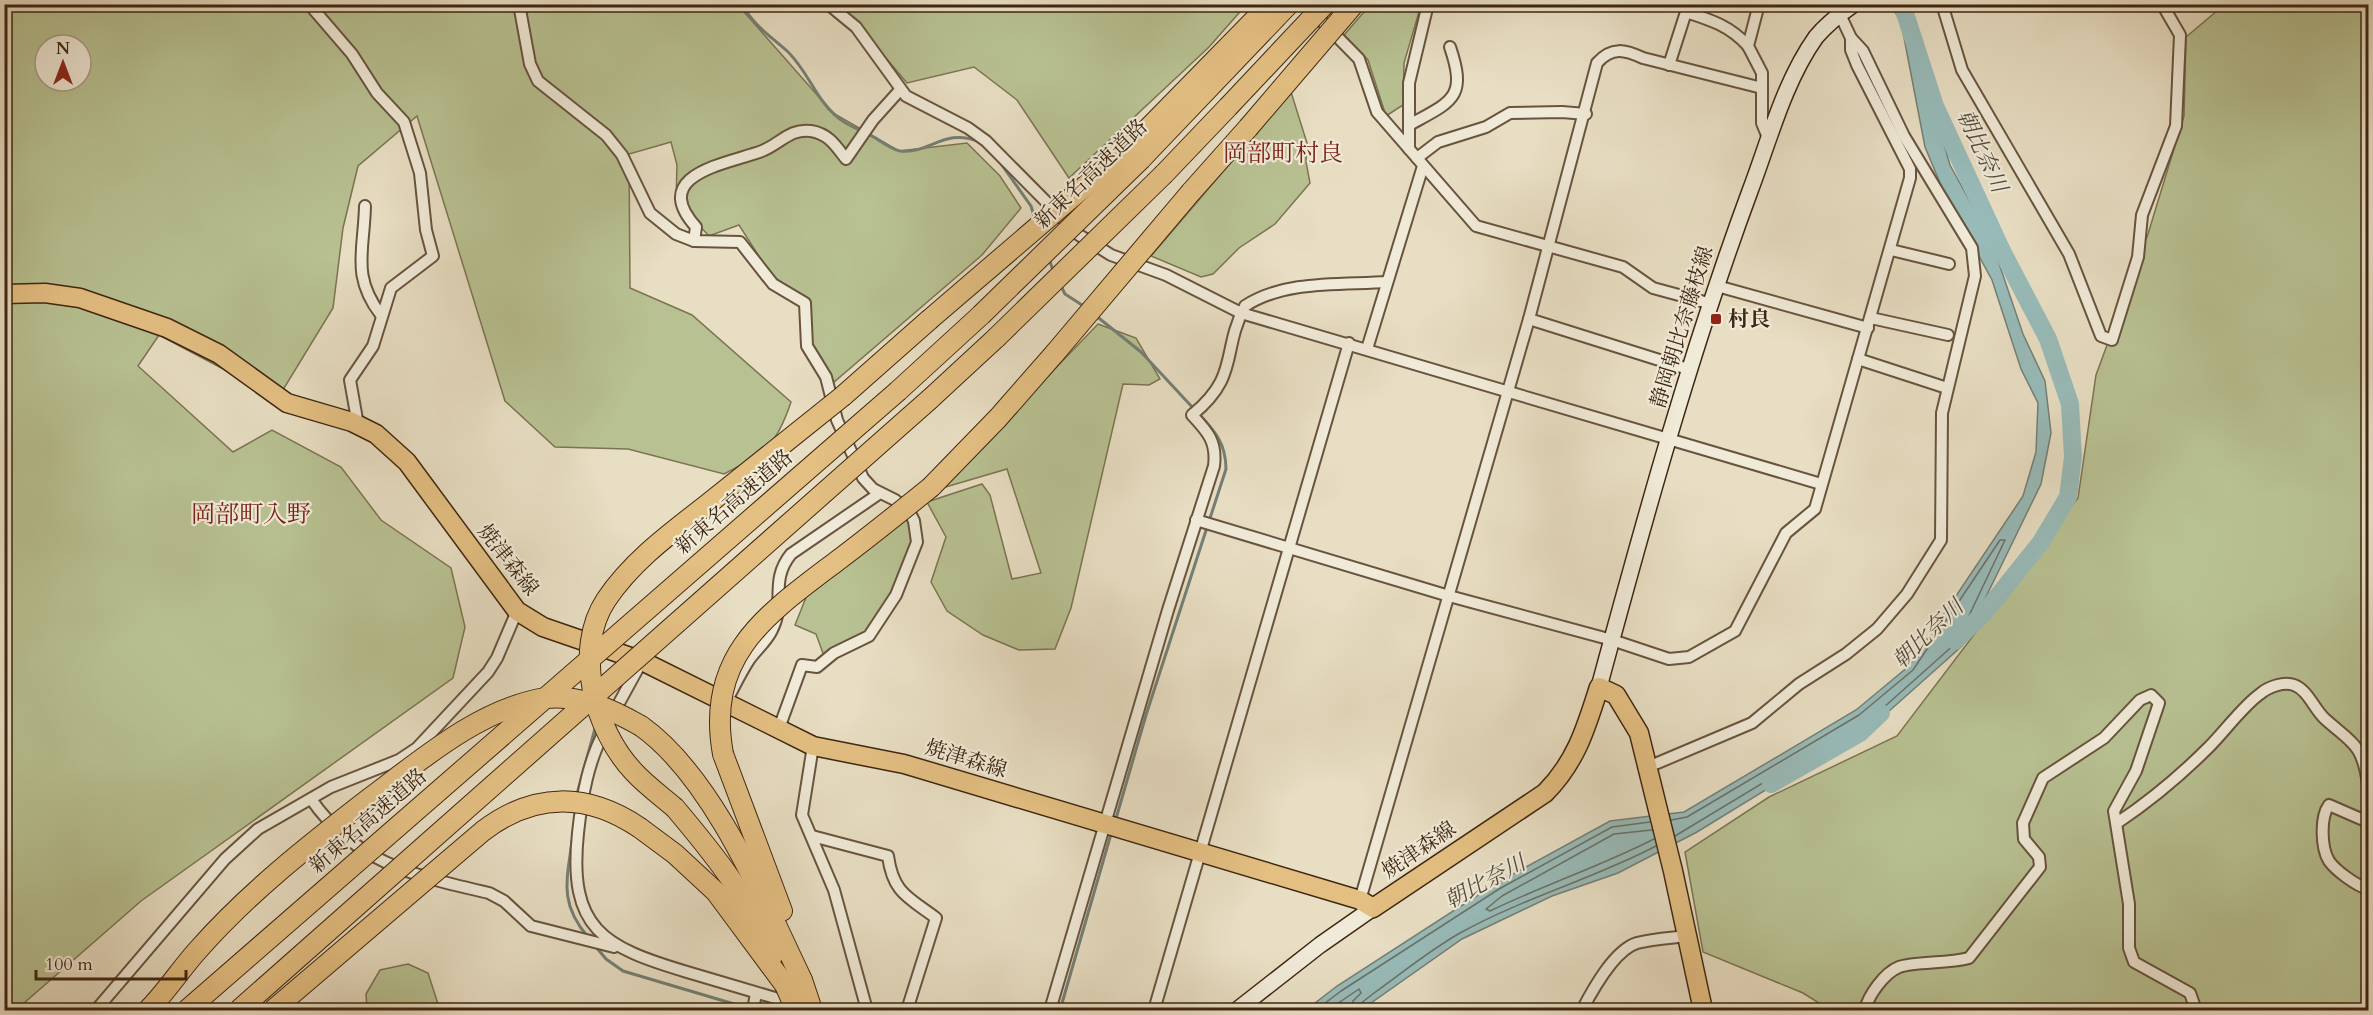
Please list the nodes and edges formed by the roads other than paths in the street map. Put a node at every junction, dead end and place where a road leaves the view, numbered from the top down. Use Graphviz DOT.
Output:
graph roads {
  1 [pos="309,4"];
  2 [pos="519,4"];
  3 [pos="828,4"];
  4 [pos="1270,4"];
  5 [pos="1289,4"];
  6 [pos="1305,4"];
  7 [pos="1325,4"];
  8 [pos="1353,4"];
  9 [pos="1428,4"];
  10 [pos="1759,4"];
  11 [pos="1942,4"];
  12 [pos="2162,4"];
  13 [pos="1845,7"];
  14 [pos="1851,38"];
  15 [pos="1748,46"];
  16 [pos="1450,47"];
  17 [pos="1669,65"];
  18 [pos="1208,80"];
  19 [pos="1762,88"];
  20 [pos="900,90"];
  21 [pos="1586,114"];
  22 [pos="1411,124"];
  23 [pos="1769,141"];
  24 [pos="1409,149"];
  25 [pos="1134,155"];
  26 [pos="1420,162"];
  27 [pos="365,206"];
  28 [pos="694,241"];
  29 [pos="1549,245"];
  30 [pos="1891,250"];
  31 [pos="1949,264"];
  32 [pos="1387,282"];
  33 [pos="1717,286"];
  34 [pos="4,294"];
  35 [pos="1712,304"];
  36 [pos="1241,313"];
  37 [pos="381,315"];
  38 [pos="1530,318"];
  39 [pos="1869,323"];
  40 [pos="1948,335"];
  41 [pos="1349,343"];
  42 [pos="1367,350"];
  43 [pos="1858,359"];
  44 [pos="1691,370"];
  45 [pos="1947,388"];
  46 [pos="1508,390"];
  47 [pos="358,425"];
  48 [pos="1670,437"];
  49 [pos="1821,484"];
  50 [pos="880,493"];
  51 [pos="1196,520"];
  52 [pos="1291,547"];
  53 [pos="1449,596"];
  54 [pos="517,611"];
  55 [pos="1612,640"];
  56 [pos="642,662"];
  57 [pos="1599,687"];
  58 [pos="725,703"];
  59 [pos="778,730"];
  60 [pos="813,746"];
  61 [pos="1649,773"];
  62 [pos="2368,784"];
  63 [pos="311,799"];
  64 [pos="2368,822"];
  65 [pos="2117,823"];
  66 [pos="1105,824"];
  67 [pos="812,836"];
  68 [pos="1201,851"];
  69 [pos="2368,889"];
  70 [pos="1367,904"];
  71 [pos="1688,936"];
  72 [pos="620,949"];
  73 [pos="794,983"];
  74 [pos="756,993"];
  75 [pos="96,1011"];
  76 [pos="148,1011"];
  77 [pos="187,1011"];
  78 [pos="239,1011"];
  79 [pos="273,1011"];
  80 [pos="753,1011"];
  81 [pos="796,1011"];
  82 [pos="812,1011"];
  83 [pos="817,1011"];
  84 [pos="867,1011"];
  85 [pos="907,1011"];
  86 [pos="1050,1011"];
  87 [pos="1154,1011"];
  88 [pos="1238,1011"];
  89 [pos="1581,1011"];
  90 [pos="1703,1011"];
  91 [pos="1865,1011"];
  92 [pos="2196,1011"];
  1 -- 37 [label="street"];
  2 -- 28 [label="street"];
  3 -- 20 [label="street"];
  4 -- 18 [label="highway"];
  5 -- 18 [label="highway, 新東名高速道路"];
  6 -- 24 [label="street"];
  7 -- 78 [label="highway, bridge"];
  8 -- 73 [label="highway, bridge"];
  9 -- 22 [label="street"];
  10 -- 15 [label="street"];
  11 -- 12 [label="street"];
  13 -- 14 [label="street"];
  13 -- 23 [label="main road, 静岡朝比奈藤枝線"];
  14 -- 30 [label="street"];
  14 -- 45 [label="street"];
  15 -- 17 [label="street"];
  15 -- 19 [label="street"];
  16 -- 22 [label="street"];
  17 -- 19 [label="street"];
  17 -- 21 [label="street"];
  18 -- 25 [label="highway, 新東名高速道路"];
  19 -- 23 [label="street"];
  20 -- 28 [label="street"];
  20 -- 36 [label="street"];
  21 -- 26 [label="street"];
  21 -- 29 [label="street"];
  22 -- 24 [label="street"];
  23 -- 33 [label="main road, 静岡朝比奈藤枝線"];
  24 -- 26 [label="street"];
  25 -- 73 [label="highway, bridge"];
  25 -- 77 [label="highway, 新東名高速道路, bridge"];
  26 -- 29 [label="street"];
  26 -- 32 [label="street"];
  27 -- 37 [label="street"];
  28 -- 50 [label="street"];
  29 -- 35 [label="street"];
  29 -- 38 [label="street"];
  30 -- 31 [label="street"];
  30 -- 39 [label="street"];
  32 -- 36 [label="street"];
  32 -- 42 [label="street"];
  33 -- 35 [label="main road, 静岡朝比奈藤枝線"];
  33 -- 39 [label="street"];
  34 -- 47 [label="main road, 焼津森線"];
  35 -- 44 [label="main road, 静岡朝比奈藤枝線"];
  36 -- 41 [label="street"];
  36 -- 51 [label="street"];
  37 -- 47 [label="street"];
  38 -- 44 [label="street"];
  38 -- 46 [label="street"];
  39 -- 40 [label="street"];
  39 -- 43 [label="street"];
  41 -- 42 [label="street"];
  41 -- 52 [label="street"];
  42 -- 46 [label="street"];
  43 -- 45 [label="street"];
  43 -- 49 [label="street"];
  44 -- 48 [label="main road, 静岡朝比奈藤枝線"];
  45 -- 61 [label="street"];
  46 -- 48 [label="street"];
  46 -- 53 [label="street"];
  47 -- 54 [label="main road, 焼津森線"];
  48 -- 49 [label="street"];
  48 -- 55 [label="main road, 静岡朝比奈藤枝線"];
  49 -- 55 [label="street"];
  50 -- 58 [label="street"];
  50 -- 59 [label="street"];
  51 -- 52 [label="street"];
  51 -- 66 [label="street"];
  52 -- 53 [label="street"];
  52 -- 68 [label="street"];
  53 -- 55 [label="street"];
  53 -- 70 [label="street"];
  54 -- 56 [label="main road, 焼津森線"];
  54 -- 63 [label="street"];
  55 -- 57 [label="main road, 静岡朝比奈藤枝線"];
  56 -- 58 [label="main road, 焼津森線"];
  56 -- 72 [label="street"];
  57 -- 61 [label="main road"];
  57 -- 70 [label="main road, 焼津森線"];
  58 -- 59 [label="main road, 焼津森線"];
  59 -- 60 [label="main road, 焼津森線"];
  60 -- 66 [label="main road, 焼津森線"];
  60 -- 67 [label="street"];
  61 -- 71 [label="main road"];
  62 -- 65 [label="street"];
  63 -- 72 [label="street"];
  63 -- 75 [label="street"];
  64 -- 69 [label="street"];
  65 -- 91 [label="street"];
  65 -- 92 [label="street"];
  66 -- 68 [label="main road, 焼津森線"];
  66 -- 86 [label="street"];
  67 -- 84 [label="street"];
  67 -- 85 [label="street"];
  68 -- 70 [label="main road, 焼津森線"];
  68 -- 87 [label="street"];
  70 -- 88 [label="main road"];
  71 -- 89 [label="street"];
  71 -- 90 [label="main road"];
  72 -- 74 [label="street"];
  73 -- 76 [label="highway, bridge"];
  73 -- 79 [label="highway, bridge"];
  73 -- 81 [label="highway, bridge"];
  73 -- 82 [label="highway, bridge"];
  74 -- 80 [label="street"];
  74 -- 83 [label="street"];
}
